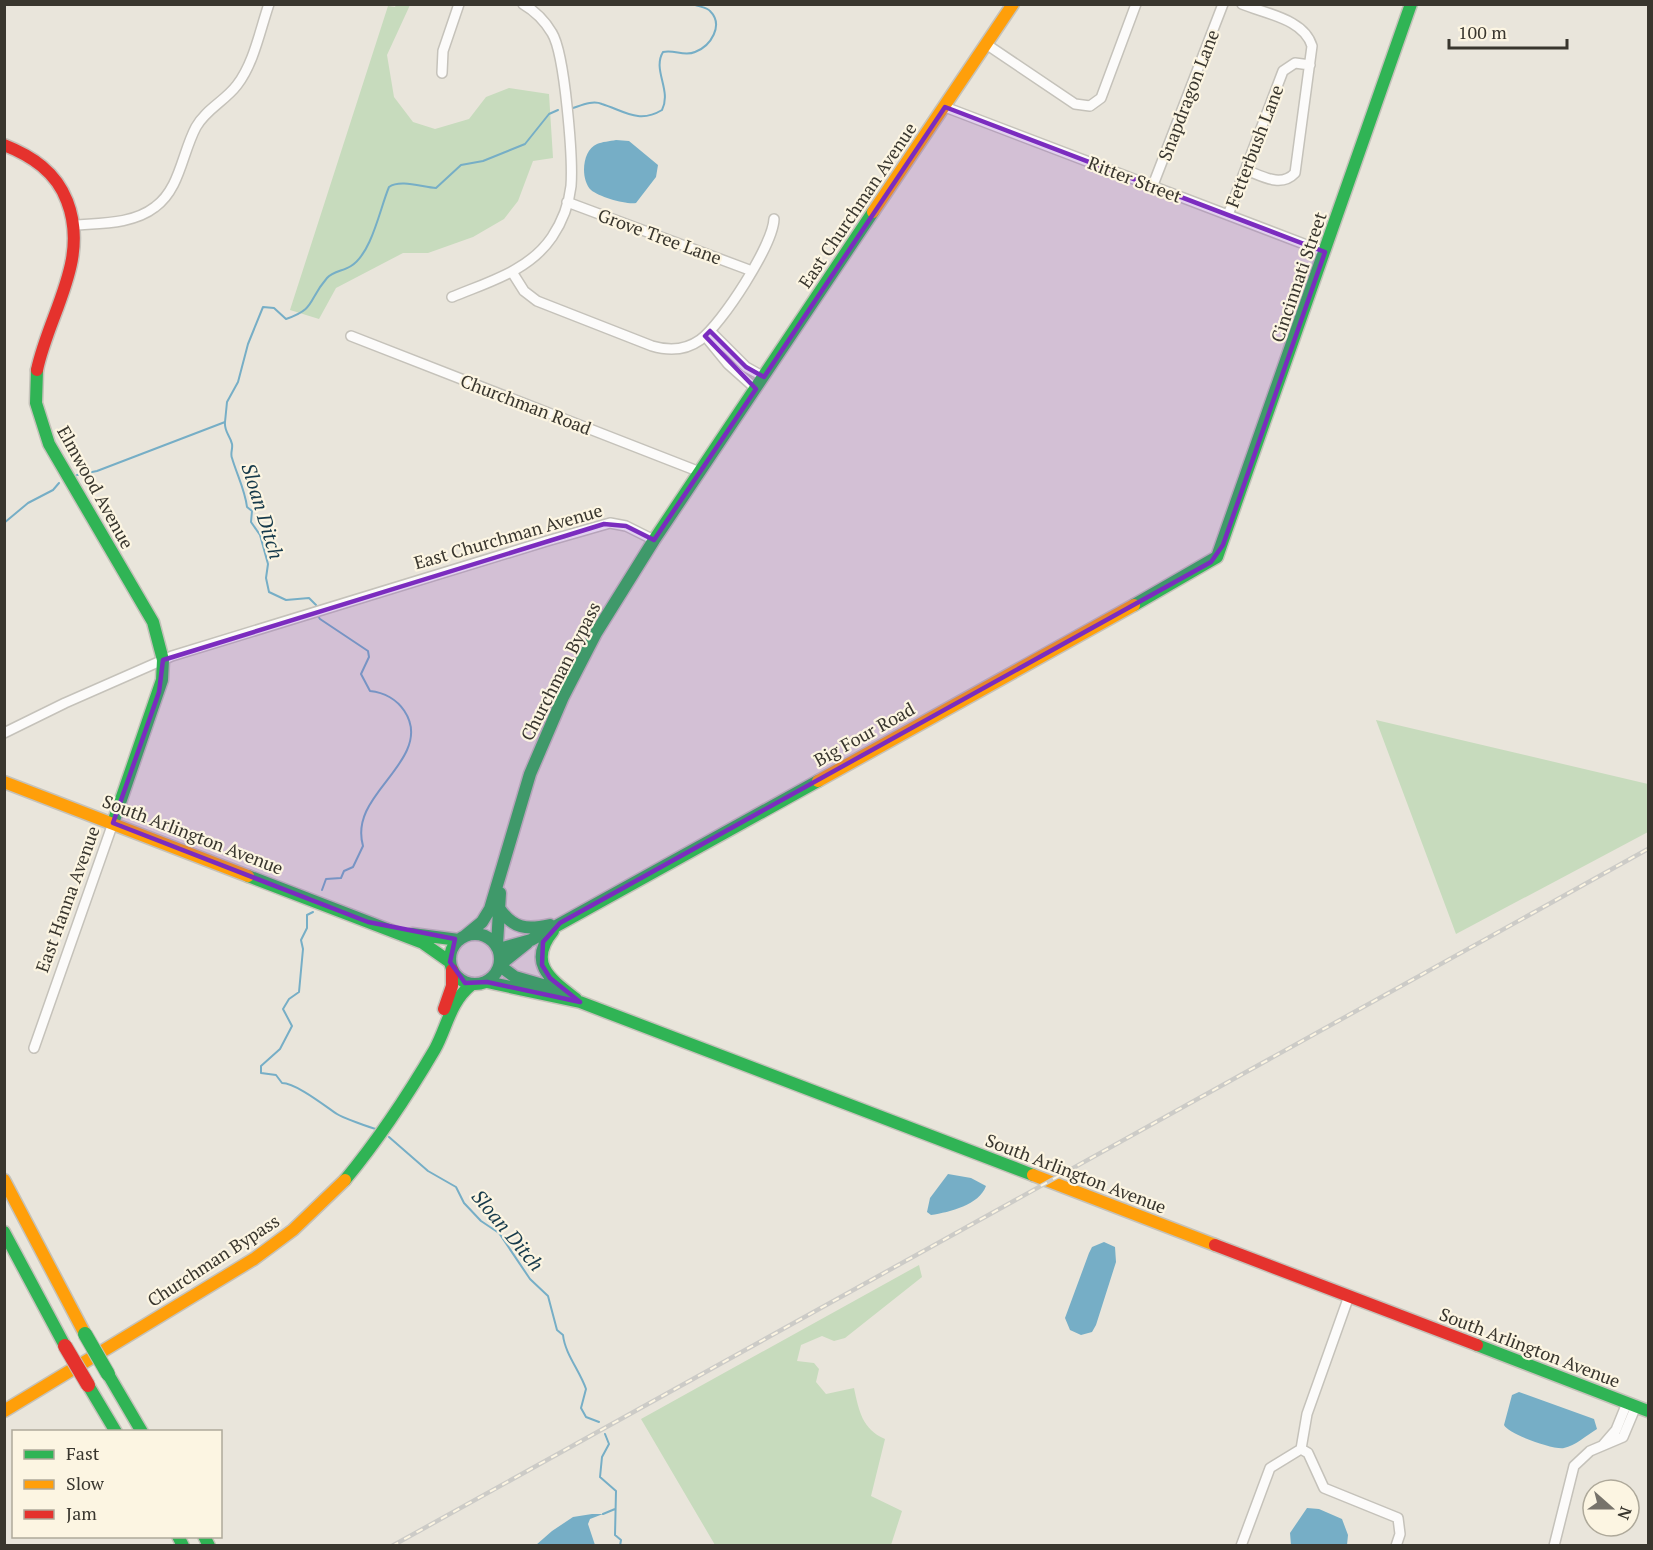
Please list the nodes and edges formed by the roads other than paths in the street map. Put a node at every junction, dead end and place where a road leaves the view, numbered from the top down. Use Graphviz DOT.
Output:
graph roads {
  1 [pos="269,4"];
  2 [pos="459,4"];
  3 [pos="523,4"];
  4 [pos="1012,4"];
  5 [pos="1136,4"];
  6 [pos="1222,4"];
  7 [pos="1242,4"];
  8 [pos="1412,4"];
  9 [pos="987,44"];
  10 [pos="1310,65"];
  11 [pos="442,73"];
  12 [pos="945,107"];
  13 [pos="4,145"];
  14 [pos="1246,170"];
  15 [pos="1153,185"];
  16 [pos="567,202"];
  17 [pos="1228,215"];
  18 [pos="774,219"];
  19 [pos="76,225"];
  20 [pos="1325,252"];
  21 [pos="752,271"];
  22 [pos="512,272"];
  23 [pos="452,297"];
  24 [pos="707,333"];
  25 [pos="351,336"];
  26 [pos="760,383"];
  27 [pos="700,472"];
  28 [pos="654,540"];
  29 [pos="1215,559"];
  30 [pos="163,660"];
  31 [pos="4,733"];
  32 [pos="4,782"];
  33 [pos="113,823"];
  34 [pos="513,825"];
  35 [pos="499,908"];
  36 [pos="368,922"];
  37 [pos="560,923"];
  38 [pos="462,938"];
  39 [pos="531,940"];
  40 [pos="498,947"];
  41 [pos="500,965"];
  42 [pos="451,966"];
  43 [pos="488,982"];
  44 [pos="471,985"];
  45 [pos="567,992"];
  46 [pos="580,1002"];
  47 [pos="34,1048"];
  48 [pos="423,1066"];
  49 [pos="4,1180"];
  50 [pos="4,1232"];
  51 [pos="1349,1296"];
  52 [pos="1637,1406"];
  53 [pos="4,1411"];
  54 [pos="115,1430"];
  55 [pos="141,1430"];
  56 [pos="1301,1449"];
  57 [pos="1241,1545"];
  58 [pos="1396,1545"];
  59 [pos="1554,1545"];
  1 -- 19 [label="street"];
  2 -- 11 [label="street"];
  3 -- 16 [label="street"];
  4 -- 9 [label="main road, East Churchman Avenue"];
  5 -- 9 [label="street"];
  6 -- 15 [label="street, Snapdragon Lane"];
  7 -- 10 [label="street"];
  8 -- 20 [label="main road, Cincinnati Street"];
  9 -- 12 [label="main road, East Churchman Avenue"];
  10 -- 14 [label="street, Fetterbush Lane"];
  10 -- 14 [label="street"];
  12 -- 15 [label="street, Ritter Street"];
  12 -- 26 [label="main road, East Churchman Avenue"];
  13 -- 19 [label="main road, Elmwood Avenue"];
  14 -- 17 [label="street, Fetterbush Lane"];
  15 -- 17 [label="street, Ritter Street"];
  16 -- 21 [label="street, Grove Tree Lane"];
  16 -- 22 [label="street"];
  17 -- 20 [label="street, Ritter Street"];
  18 -- 21 [label="street"];
  19 -- 30 [label="main road, Elmwood Avenue"];
  20 -- 29 [label="main road, Cincinnati Street"];
  21 -- 24 [label="street"];
  22 -- 23 [label="street"];
  22 -- 24 [label="street"];
  24 -- 26 [label="street"];
  24 -- 26 [label="street"];
  25 -- 27 [label="street, Churchman Road"];
  26 -- 27 [label="main road, East Churchman Avenue"];
  27 -- 28 [label="main road, East Churchman Avenue"];
  28 -- 30 [label="street, East Churchman Avenue"];
  28 -- 34 [label="main road, Churchman Bypass"];
  29 -- 37 [label="main road, Big Four Road"];
  30 -- 31 [label="street, East Churchman Avenue"];
  30 -- 33 [label="main road, East Hanna Avenue"];
  32 -- 33 [label="main road, South Arlington Avenue"];
  33 -- 36 [label="main road, South Arlington Avenue"];
  33 -- 47 [label="street, East Hanna Avenue"];
  34 -- 35 [label="main road, Churchman Bypass"];
  34 -- 38 [label="main road, Churchman Bypass"];
  35 -- 37 [label="main road"];
  35 -- 40 [label="main road, Churchman Bypass"];
  36 -- 38 [label="main road, South Arlington Avenue"];
  36 -- 42 [label="main road, South Arlington Avenue"];
  37 -- 39 [label="main road, Big Four Road"];
  37 -- 45 [label="main road"];
  38 -- 40 [label="main road"];
  38 -- 42 [label="main road"];
  39 -- 40 [label="main road, Big Four Road"];
  39 -- 41 [label="main road, Big Four Road"];
  40 -- 41 [label="main road"];
  41 -- 43 [label="main road"];
  41 -- 45 [label="main road"];
  42 -- 44 [label="main road"];
  42 -- 48 [label="main road, Churchman Bypass"];
  43 -- 44 [label="main road"];
  43 -- 46 [label="main road, South Arlington Avenue"];
  44 -- 48 [label="main road, Churchman Bypass"];
  45 -- 46 [label="main road"];
  46 -- 51 [label="main road, South Arlington Avenue"];
  48 -- 53 [label="main road, Churchman Bypass"];
  49 -- 55 [label="main road, bridge"];
  50 -- 54 [label="main road, bridge"];
  51 -- 52 [label="main road, South Arlington Avenue"];
  51 -- 56 [label="street"];
  52 -- 59 [label="street"];
  56 -- 57 [label="street"];
  56 -- 58 [label="street"];
}
